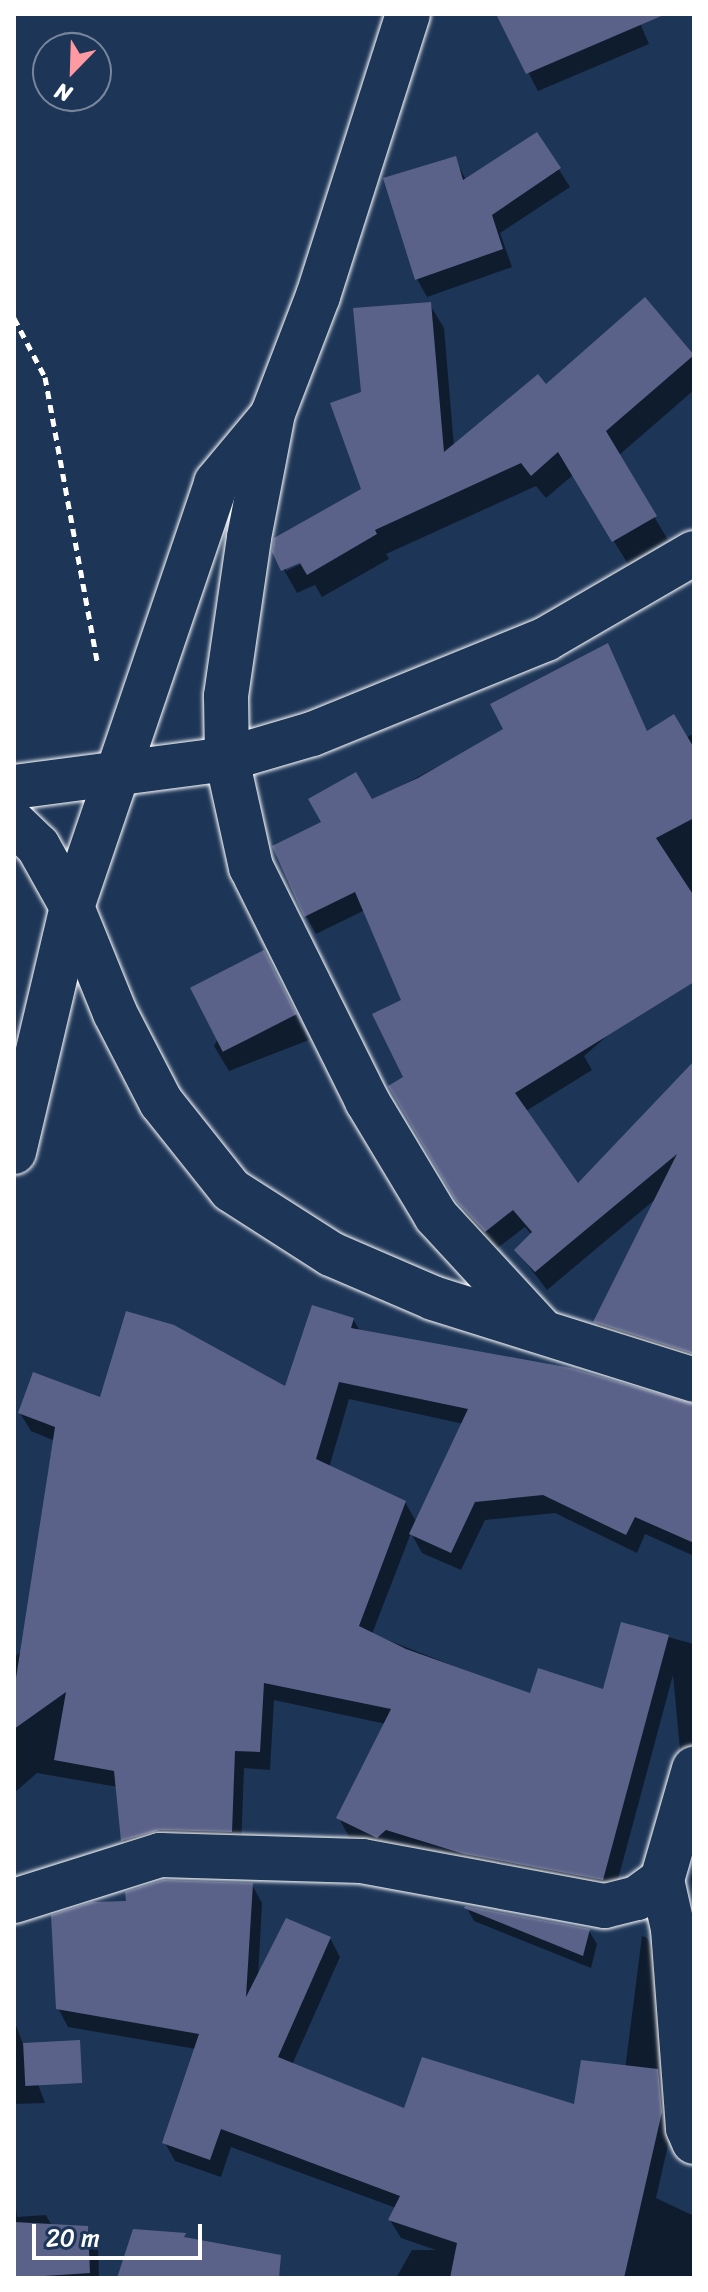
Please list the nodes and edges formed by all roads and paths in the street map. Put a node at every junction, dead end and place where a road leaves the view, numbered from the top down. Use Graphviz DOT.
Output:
graph roads {
  1 [pos="408,14"];
  2 [pos="14,318"];
  3 [pos="273,413"];
  4 [pos="694,553"];
  5 [pos="101,681"];
  6 [pos="227,759"];
  7 [pos="118,773"];
  8 [pos="14,787"];
  9 [pos="14,823"];
  10 [pos="72,907"];
  11 [pos="14,1152"];
  12 [pos="542,1331"];
  13 [pos="694,1380"];
  14 [pos="694,1769"];
  15 [pos="662,1880"];
  16 [pos="14,1901"];
  17 [pos="694,2142"];
  1 -- 3 [label="street"];
  2 -- 5 [label="path"];
  3 -- 6 [label="street"];
  3 -- 7 [label="street"];
  4 -- 6 [label="street"];
  6 -- 7 [label="street"];
  6 -- 12 [label="street"];
  7 -- 8 [label="street"];
  7 -- 10 [label="street"];
  9 -- 10 [label="street"];
  10 -- 11 [label="street"];
  10 -- 12 [label="street"];
  12 -- 13 [label="street"];
  14 -- 15 [label="street"];
  15 -- 16 [label="street"];
  15 -- 17 [label="street"];
}
